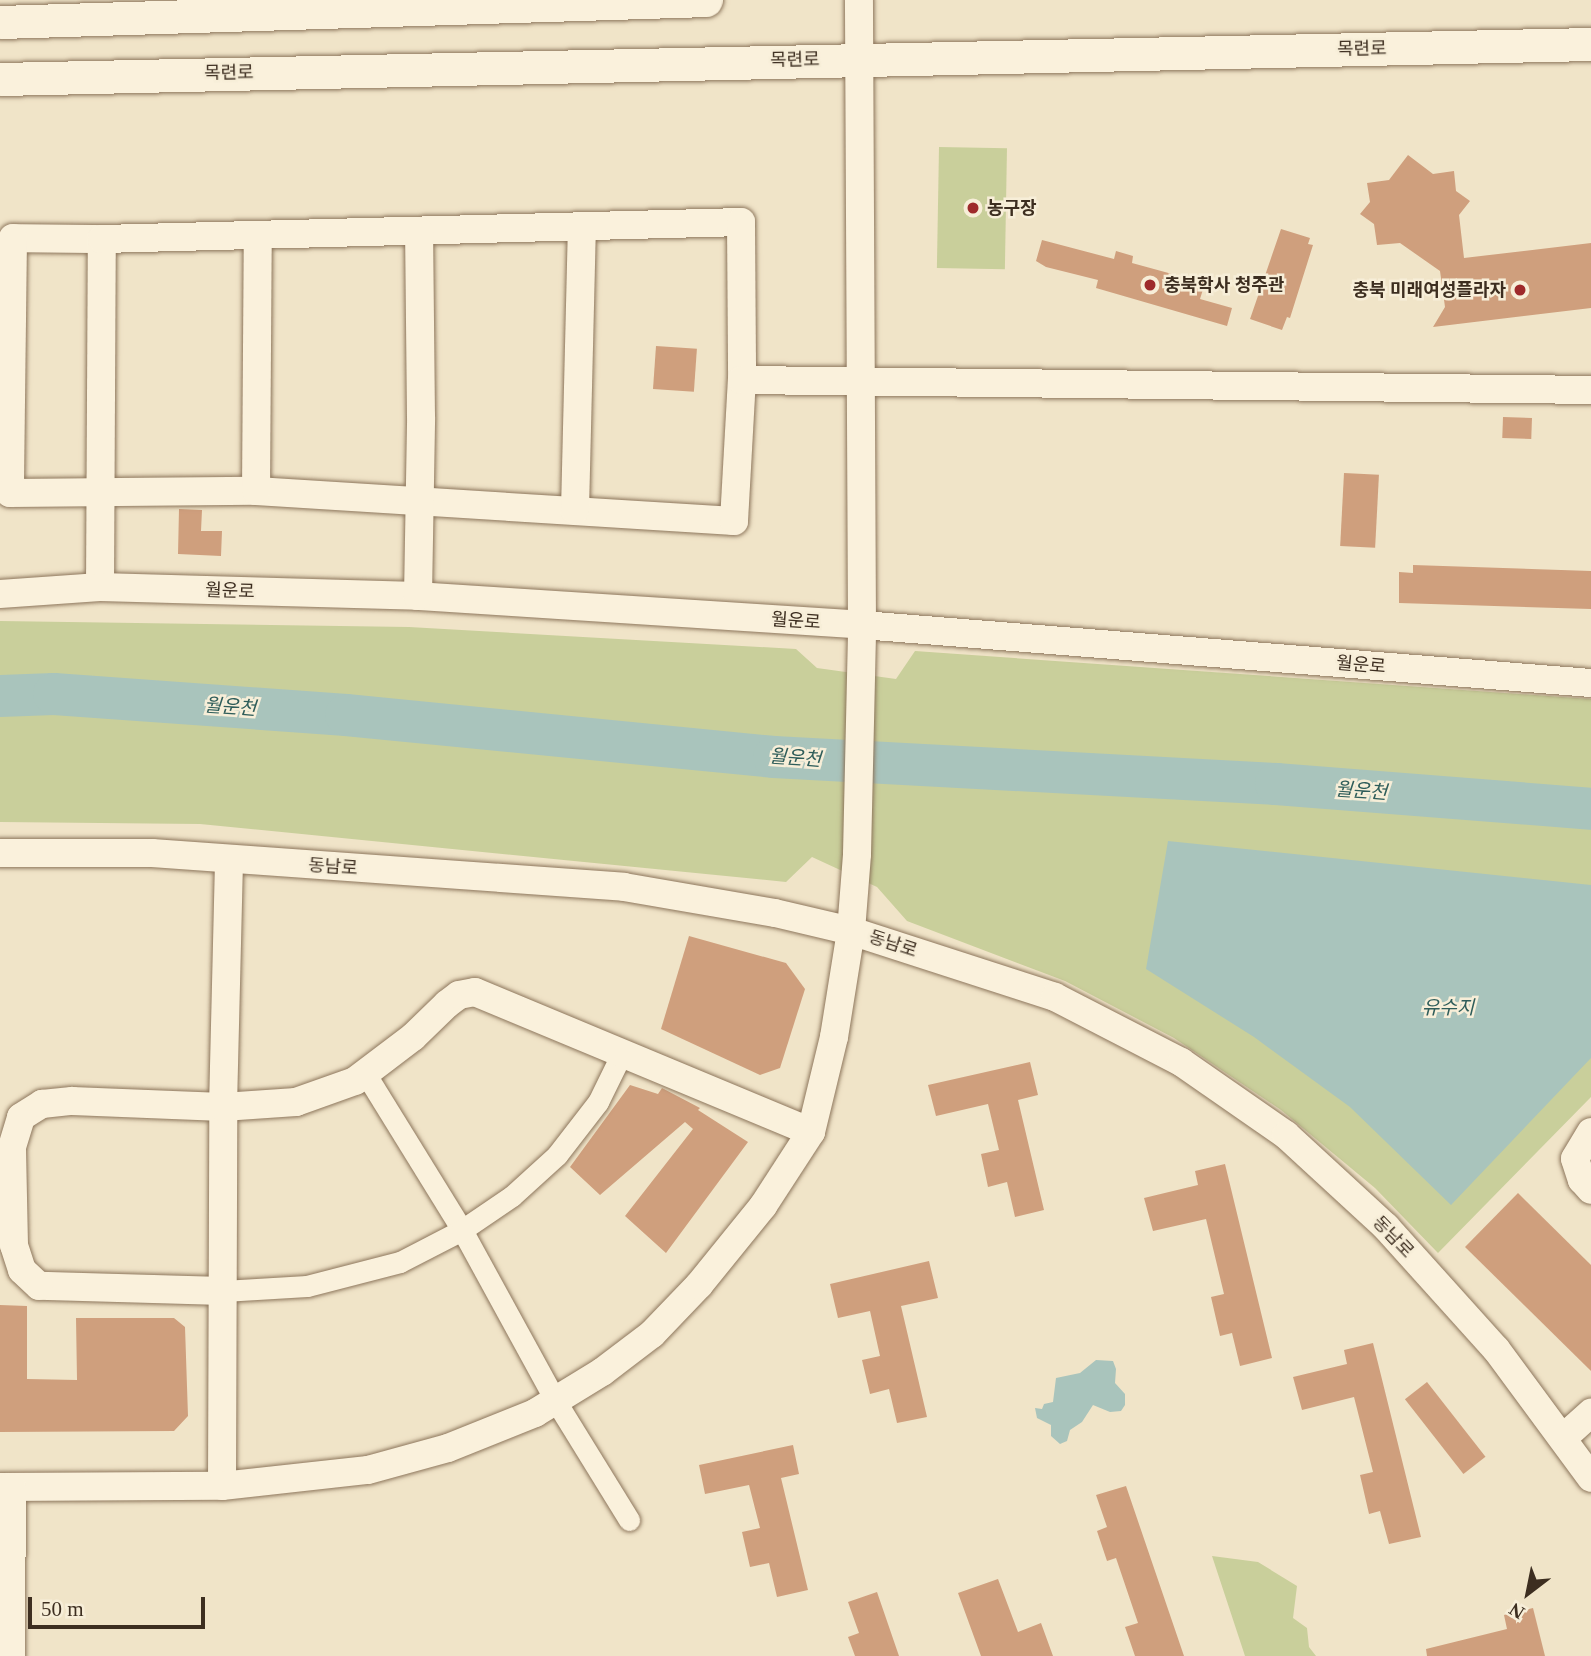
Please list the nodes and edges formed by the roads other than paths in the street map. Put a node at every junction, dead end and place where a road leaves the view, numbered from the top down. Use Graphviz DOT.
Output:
graph roads {
  1 [pos="706,0"];
  2 [pos="859,0"];
  3 [pos="0,22"];
  4 [pos="1591,44"];
  5 [pos="860,59"];
  6 [pos="0,79"];
  7 [pos="582,226"];
  8 [pos="419,231"];
  9 [pos="258,235"];
  10 [pos="102,239"];
  11 [pos="742,380"];
  12 [pos="862,380"];
  13 [pos="1591,390"];
  14 [pos="101,490"];
  15 [pos="256,491"];
  16 [pos="420,500"];
  17 [pos="575,510"];
  18 [pos="100,587"];
  19 [pos="0,594"];
  20 [pos="418,596"];
  21 [pos="862,625"];
  22 [pos="1591,683"];
  23 [pos="0,853"];
  24 [pos="229,860"];
  25 [pos="851,931"];
  26 [pos="623,1051"];
  27 [pos="365,1073"];
  28 [pos="223,1107"];
  29 [pos="811,1132"];
  30 [pos="1591,1132"];
  31 [pos="1591,1190"];
  32 [pos="461,1230"];
  33 [pos="223,1291"];
  34 [pos="555,1401"];
  35 [pos="1591,1413"];
  36 [pos="1563,1438"];
  37 [pos="1591,1478"];
  38 [pos="222,1486"];
  39 [pos="6,1487"];
  40 [pos="629,1520"];
  41 [pos="11,1656"];
  1 -- 3 [label="street"];
  2 -- 5 [label="street"];
  4 -- 5 [label="street, 목련로"];
  5 -- 6 [label="street, 목련로"];
  5 -- 12 [label="street"];
  7 -- 8 [label="street"];
  7 -- 11 [label="street"];
  7 -- 17 [label="street"];
  8 -- 9 [label="street"];
  8 -- 16 [label="street"];
  9 -- 10 [label="street"];
  9 -- 15 [label="street"];
  10 -- 14 [label="street"];
  10 -- 14 [label="street"];
  11 -- 12 [label="street"];
  11 -- 17 [label="street"];
  12 -- 13 [label="street"];
  12 -- 21 [label="street"];
  14 -- 15 [label="street"];
  14 -- 18 [label="street"];
  15 -- 16 [label="street"];
  16 -- 17 [label="street"];
  16 -- 20 [label="street"];
  18 -- 19 [label="street, 월운로"];
  18 -- 20 [label="street, 월운로"];
  20 -- 21 [label="street, 월운로"];
  21 -- 22 [label="street, 월운로"];
  21 -- 25 [label="street"];
  23 -- 24 [label="street, 동남로"];
  24 -- 25 [label="street, 동남로"];
  24 -- 28 [label="street"];
  25 -- 29 [label="street"];
  25 -- 36 [label="street, 동남로"];
  26 -- 27 [label="street"];
  26 -- 29 [label="street"];
  26 -- 32 [label="street"];
  27 -- 28 [label="street"];
  27 -- 32 [label="street"];
  28 -- 33 [label="street"];
  28 -- 33 [label="street"];
  29 -- 34 [label="street"];
  30 -- 31 [label="street"];
  32 -- 33 [label="street"];
  32 -- 34 [label="street"];
  33 -- 38 [label="street"];
  34 -- 38 [label="street"];
  34 -- 40 [label="street"];
  35 -- 36 [label="street"];
  36 -- 37 [label="street, 동남로"];
  38 -- 39 [label="street"];
  39 -- 41 [label="street"];
}
